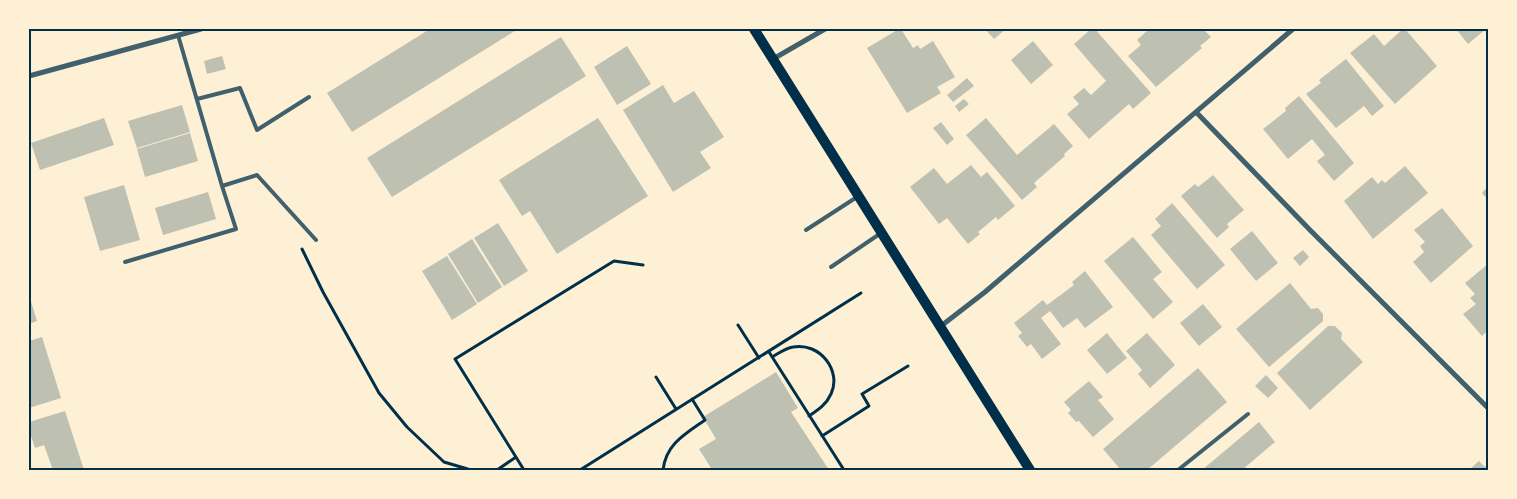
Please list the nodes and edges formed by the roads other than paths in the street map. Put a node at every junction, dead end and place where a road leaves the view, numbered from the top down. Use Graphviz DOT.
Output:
graph roads {
  1 [pos="201,29"];
  2 [pos="754,29"];
  3 [pos="825,29"];
  4 [pos="1293,29"];
  5 [pos="178,35"];
  6 [pos="774,60"];
  7 [pos="29,76"];
  8 [pos="309,97"];
  9 [pos="197,99"];
  10 [pos="1196,112"];
  11 [pos="222,186"];
  12 [pos="859,195"];
  13 [pos="806,230"];
  14 [pos="882,233"];
  15 [pos="316,240"];
  16 [pos="125,262"];
  17 [pos="831,267"];
  18 [pos="940,326"];
  19 [pos="1488,408"];
  20 [pos="1248,414"];
  21 [pos="1030,470"];
  22 [pos="1178,470"];
  1 -- 5 [label="street"];
  2 -- 6 [label="main road"];
  3 -- 6 [label="street"];
  4 -- 10 [label="street"];
  5 -- 7 [label="street"];
  5 -- 9 [label="lane"];
  6 -- 12 [label="main road"];
  8 -- 9 [label="lane"];
  9 -- 11 [label="lane"];
  10 -- 18 [label="street"];
  10 -- 19 [label="street"];
  11 -- 15 [label="lane"];
  11 -- 16 [label="lane"];
  12 -- 13 [label="lane"];
  12 -- 14 [label="main road"];
  14 -- 17 [label="lane"];
  14 -- 18 [label="main road"];
  18 -- 21 [label="main road"];
  20 -- 22 [label="lane"];
}
